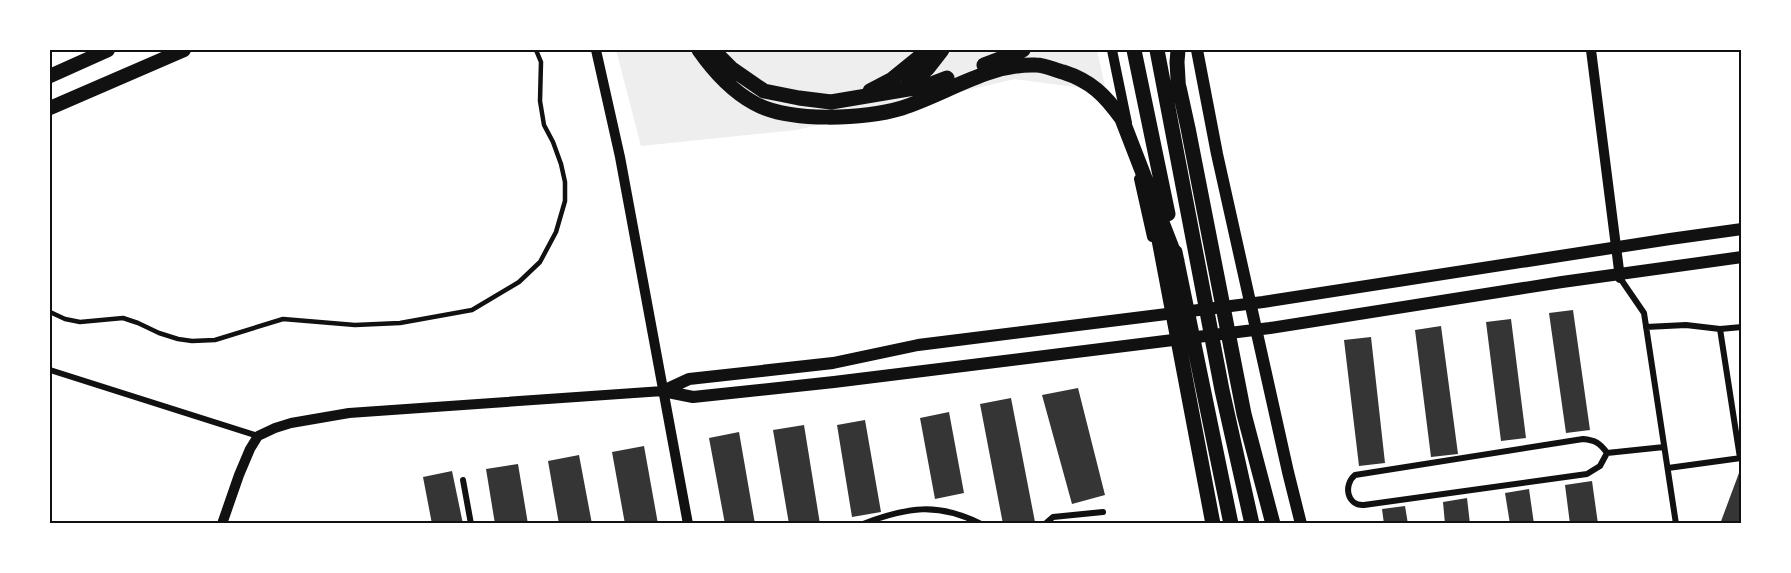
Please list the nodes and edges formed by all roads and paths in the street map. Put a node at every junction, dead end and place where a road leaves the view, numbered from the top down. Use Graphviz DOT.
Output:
graph roads {
  1 [pos="108,50"];
  2 [pos="184,50"];
  3 [pos="536,50"];
  4 [pos="596,50"];
  5 [pos="699,50"];
  6 [pos="707,50"];
  7 [pos="713,50"];
  8 [pos="723,50"];
  9 [pos="928,50"];
  10 [pos="942,50"];
  11 [pos="1023,50"];
  12 [pos="1112,50"];
  13 [pos="1134,50"];
  14 [pos="1157,50"];
  15 [pos="1178,50"];
  16 [pos="1197,50"];
  17 [pos="1591,50"];
  18 [pos="50,76"];
  19 [pos="1179,87"];
  20 [pos="50,108"];
  21 [pos="1147,180"];
  22 [pos="1183,180"];
  23 [pos="1742,229"];
  24 [pos="1616,247"];
  25 [pos="1742,257"];
  26 [pos="1177,261"];
  27 [pos="1620,276"];
  28 [pos="1250,303"];
  29 [pos="50,312"];
  30 [pos="1168,314"];
  31 [pos="1646,327"];
  32 [pos="1742,327"];
  33 [pos="1720,329"];
  34 [pos="1256,330"];
  35 [pos="1173,340"];
  36 [pos="50,370"];
  37 [pos="1222,390"];
  38 [pos="663,392"];
  39 [pos="1204,394"];
  40 [pos="258,436"];
  41 [pos="1664,447"];
  42 [pos="1607,453"];
  43 [pos="1741,458"];
  44 [pos="1668,468"];
  45 [pos="463,480"];
  46 [pos="1103,512"];
  47 [pos="222,524"];
  48 [pos="471,524"];
  49 [pos="688,524"];
  50 [pos="863,524"];
  51 [pos="981,524"];
  52 [pos="1045,524"];
  53 [pos="1205,524"];
  54 [pos="1213,524"];
  55 [pos="1221,524"];
  56 [pos="1231,524"];
  57 [pos="1252,524"];
  58 [pos="1271,524"];
  59 [pos="1301,524"];
  60 [pos="1676,524"];
  1 -- 18 [label="main road"];
  2 -- 20 [label="main road"];
  3 -- 29 [label="lane"];
  4 -- 38 [label="street"];
  5 -- 21 [label="highway"];
  6 -- 10 [label="highway"];
  7 -- 11 [label="highway"];
  8 -- 9 [label="highway"];
  12 -- 30 [label="street"];
  13 -- 26 [label="highway"];
  14 -- 22 [label="highway"];
  15 -- 19 [label="highway"];
  16 -- 28 [label="main road"];
  17 -- 24 [label="street"];
  19 -- 22 [label="highway"];
  19 -- 58 [label="highway"];
  21 -- 26 [label="highway"];
  21 -- 54 [label="highway"];
  22 -- 37 [label="highway"];
  23 -- 24 [label="main road"];
  24 -- 27 [label="street"];
  24 -- 28 [label="main road"];
  25 -- 27 [label="main road"];
  26 -- 39 [label="highway"];
  27 -- 31 [label="street"];
  27 -- 34 [label="main road"];
  28 -- 30 [label="main road"];
  28 -- 34 [label="main road"];
  30 -- 35 [label="street"];
  30 -- 38 [label="main road"];
  31 -- 33 [label="street"];
  31 -- 41 [label="street"];
  32 -- 33 [label="street"];
  33 -- 43 [label="street"];
  34 -- 35 [label="main road"];
  34 -- 59 [label="main road"];
  35 -- 38 [label="main road"];
  35 -- 53 [label="street"];
  36 -- 40 [label="street"];
  37 -- 57 [label="highway"];
  37 -- 58 [label="highway"];
  38 -- 40 [label="street"];
  38 -- 49 [label="street"];
  39 -- 55 [label="highway"];
  39 -- 56 [label="highway"];
  40 -- 47 [label="street"];
  41 -- 42 [label="street"];
  41 -- 44 [label="street"];
  42 -- 42 [label="street"];
  43 -- 44 [label="street"];
  44 -- 60 [label="street"];
  45 -- 48 [label="street"];
  46 -- 52 [label="street"];
  50 -- 51 [label="street"];
}
